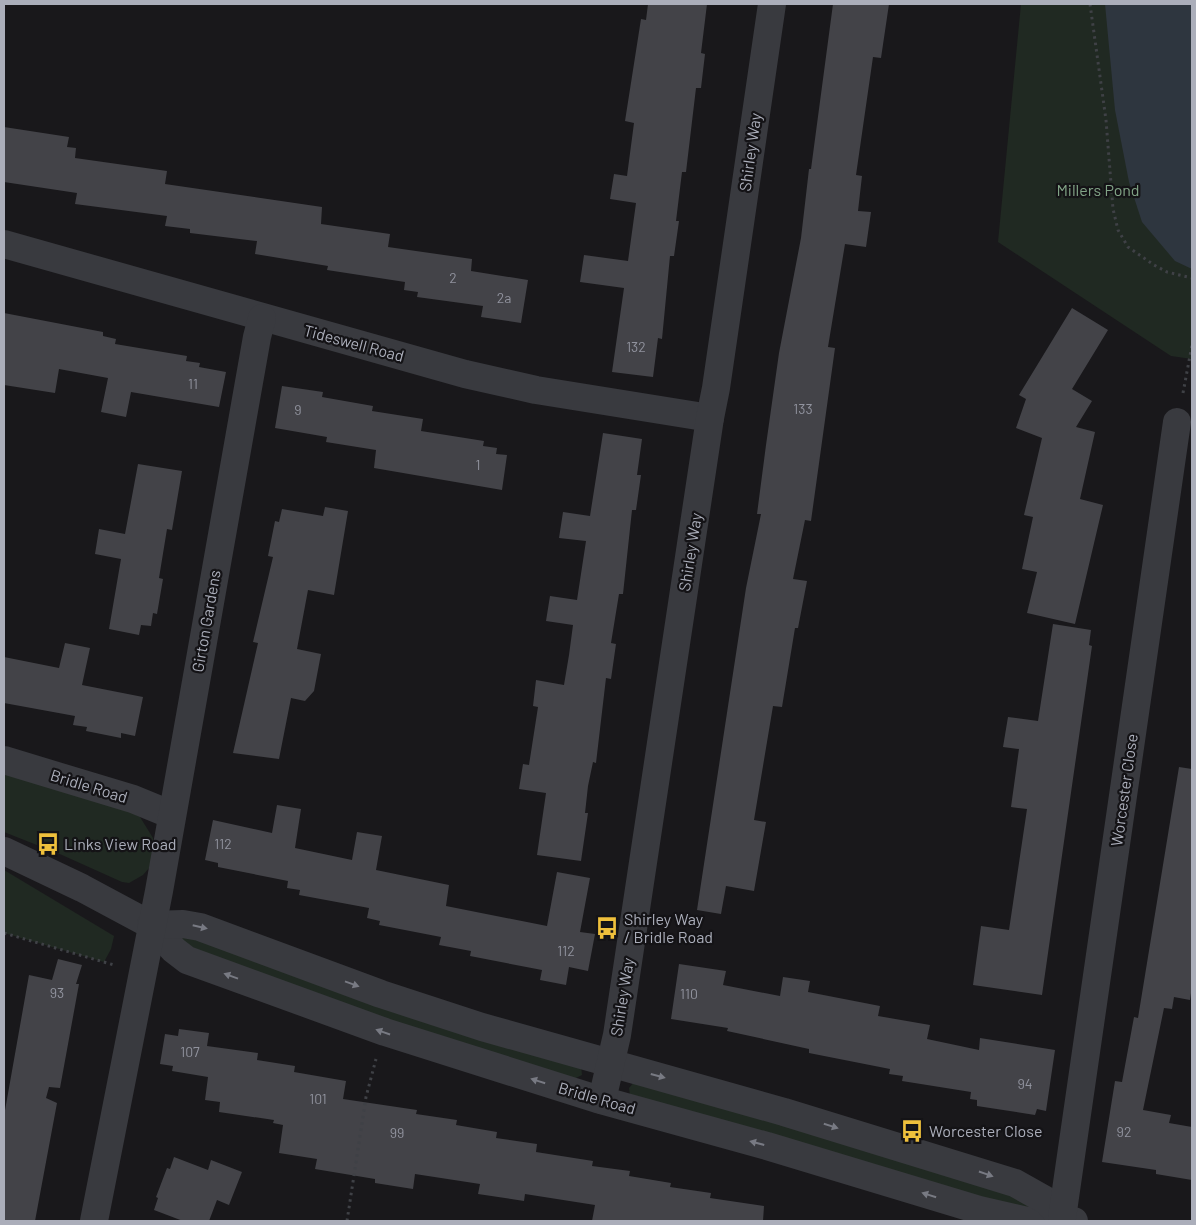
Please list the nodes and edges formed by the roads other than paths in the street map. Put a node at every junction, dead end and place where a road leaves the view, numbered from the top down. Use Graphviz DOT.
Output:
graph roads {
  1 [pos="772,4"];
  2 [pos="4,244"];
  3 [pos="262,318"];
  4 [pos="710,418"];
  5 [pos="1177,422"];
  6 [pos="4,760"];
  7 [pos="172,815"];
  8 [pos="4,851"];
  9 [pos="151,925"];
  10 [pos="611,1064"];
  11 [pos="602,1100"];
  12 [pos="802,1118"];
  13 [pos="791,1153"];
  14 [pos="1068,1220"];
  15 [pos="94,1221"];
  1 -- 4 [label="street, Shirley Way"];
  2 -- 3 [label="street, Tideswell Road"];
  3 -- 4 [label="street, Tideswell Road"];
  3 -- 7 [label="street, Girton Gardens"];
  4 -- 10 [label="street, Shirley Way"];
  5 -- 14 [label="street, Worcester Close"];
  6 -- 7 [label="street, Bridle Road"];
  7 -- 9 [label="street, Girton Gardens"];
  8 -- 9 [label="street, Bridle Road"];
  9 -- 10 [label="street, Bridle Road, one-way"];
  11 -- 9 [label="street, Bridle Road, one-way"];
  9 -- 15 [label="street"];
  10 -- 11 [label="street, Shirley Way"];
  10 -- 12 [label="street, Bridle Road, one-way"];
  13 -- 11 [label="street, Bridle Road, one-way"];
  12 -- 13 [label="street"];
  12 -- 14 [label="street, Bridle Road, one-way"];
  14 -- 13 [label="street, Bridle Road, one-way"];
}
